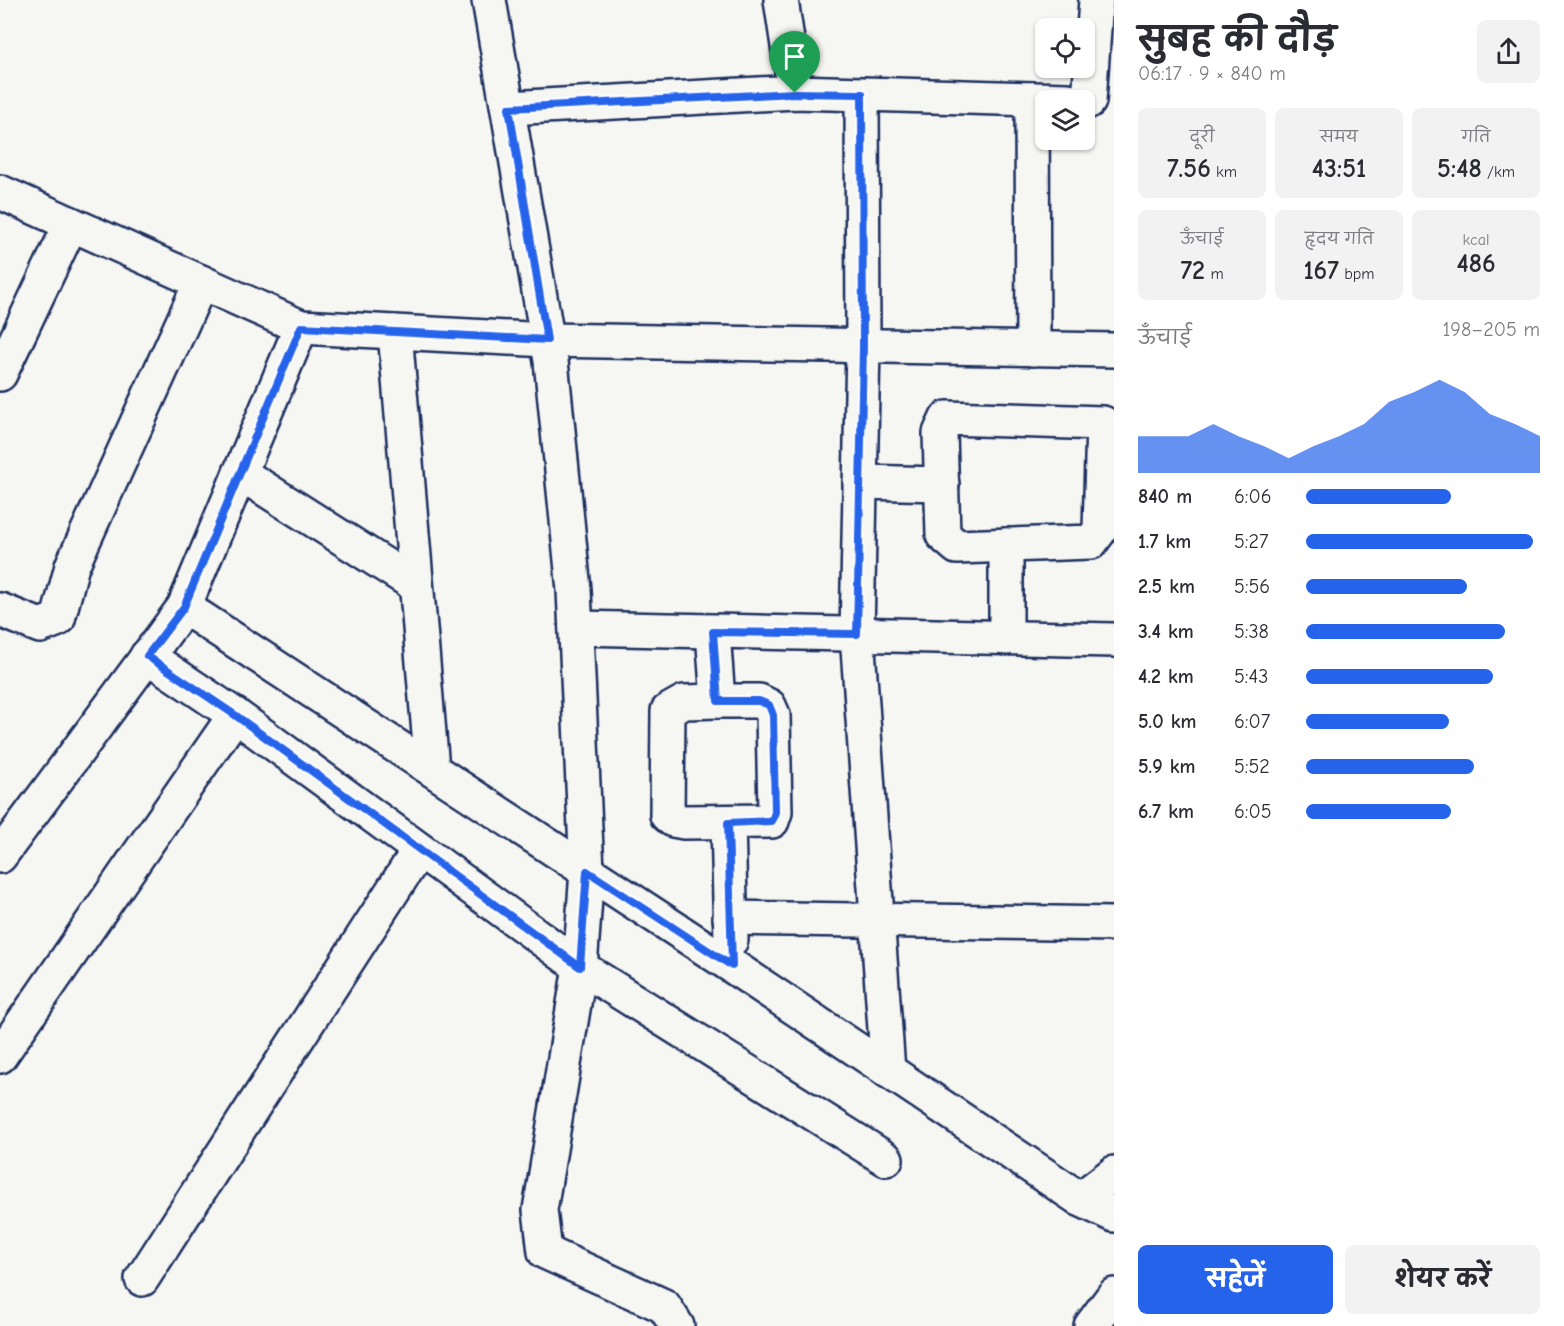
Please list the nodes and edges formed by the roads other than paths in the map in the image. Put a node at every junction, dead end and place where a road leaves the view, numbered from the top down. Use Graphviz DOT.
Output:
graph roads {
  1 [pos="489,0"];
  2 [pos="781,0"];
  3 [pos="1096,0"];
  4 [pos="1090,90"];
  5 [pos="795,93"];
  6 [pos="862,94"];
  7 [pos="1032,99"];
  8 [pos="1035,99"];
  9 [pos="509,108"];
  10 [pos="0,192"];
  11 [pos="71,224"];
  12 [pos="201,282"];
  13 [pos="301,327"];
  14 [pos="395,332"];
  15 [pos="547,340"];
  16 [pos="863,346"];
  17 [pos="1033,349"];
  18 [pos="1114,350"];
  19 [pos="0,374"];
  20 [pos="240,473"];
  21 [pos="860,482"];
  22 [pos="942,484"];
  23 [pos="1108,488"];
  24 [pos="1006,545"];
  25 [pos="416,585"];
  26 [pos="184,607"];
  27 [pos="0,610"];
  28 [pos="576,628"];
  29 [pos="713,632"];
  30 [pos="857,634"];
  31 [pos="1006,638"];
  32 [pos="1114,640"];
  33 [pos="147,656"];
  34 [pos="718,701"];
  35 [pos="235,715"];
  36 [pos="432,769"];
  37 [pos="728,823"];
  38 [pos="419,850"];
  39 [pos="0,856"];
  40 [pos="587,871"];
  41 [pos="730,918"];
  42 [pos="878,919"];
  43 [pos="1114,924"];
  44 [pos="732,966"];
  45 [pos="580,967"];
  46 [pos="0,1056"];
  47 [pos="888,1071"];
  48 [pos="886,1159"];
  49 [pos="1114,1173"];
  50 [pos="1080,1199"];
  51 [pos="1114,1215"];
  52 [pos="142,1279"];
  53 [pos="1114,1296"];
  54 [pos="676,1326"];
  55 [pos="1091,1326"];
  1 -- 9 [label="street"];
  2 -- 5 [label="street"];
  3 -- 4 [label="street"];
  5 -- 6 [label="street"];
  5 -- 9 [label="street"];
  6 -- 7 [label="street"];
  6 -- 16 [label="street"];
  7 -- 8 [label="street"];
  7 -- 17 [label="street"];
  9 -- 15 [label="street"];
  10 -- 11 [label="street"];
  11 -- 12 [label="street"];
  11 -- 19 [label="street"];
  12 -- 13 [label="street"];
  12 -- 27 [label="street"];
  13 -- 14 [label="street"];
  13 -- 20 [label="street"];
  14 -- 15 [label="street"];
  14 -- 25 [label="street"];
  15 -- 16 [label="street"];
  15 -- 28 [label="street"];
  16 -- 17 [label="street"];
  16 -- 21 [label="street"];
  17 -- 18 [label="street"];
  20 -- 25 [label="street"];
  20 -- 26 [label="street"];
  21 -- 22 [label="street"];
  21 -- 30 [label="street"];
  22 -- 23 [label="street"];
  22 -- 24 [label="street"];
  23 -- 24 [label="street"];
  24 -- 31 [label="street"];
  25 -- 36 [label="street"];
  26 -- 33 [label="street"];
  26 -- 36 [label="street"];
  28 -- 29 [label="street"];
  28 -- 40 [label="street"];
  29 -- 30 [label="street"];
  29 -- 34 [label="street"];
  30 -- 31 [label="street"];
  30 -- 42 [label="street"];
  31 -- 32 [label="street"];
  33 -- 35 [label="street"];
  33 -- 39 [label="street"];
  34 -- 37 [label="street"];
  34 -- 37 [label="street"];
  35 -- 38 [label="street"];
  35 -- 46 [label="street"];
  36 -- 40 [label="street"];
  37 -- 41 [label="street"];
  38 -- 45 [label="street"];
  38 -- 52 [label="street"];
  40 -- 44 [label="street"];
  40 -- 45 [label="street"];
  41 -- 42 [label="street"];
  41 -- 44 [label="street"];
  42 -- 43 [label="street"];
  42 -- 47 [label="street"];
  44 -- 47 [label="street"];
  45 -- 48 [label="street"];
  45 -- 54 [label="street"];
  47 -- 50 [label="street"];
  49 -- 50 [label="street"];
  50 -- 51 [label="street"];
  53 -- 55 [label="street"];
}
